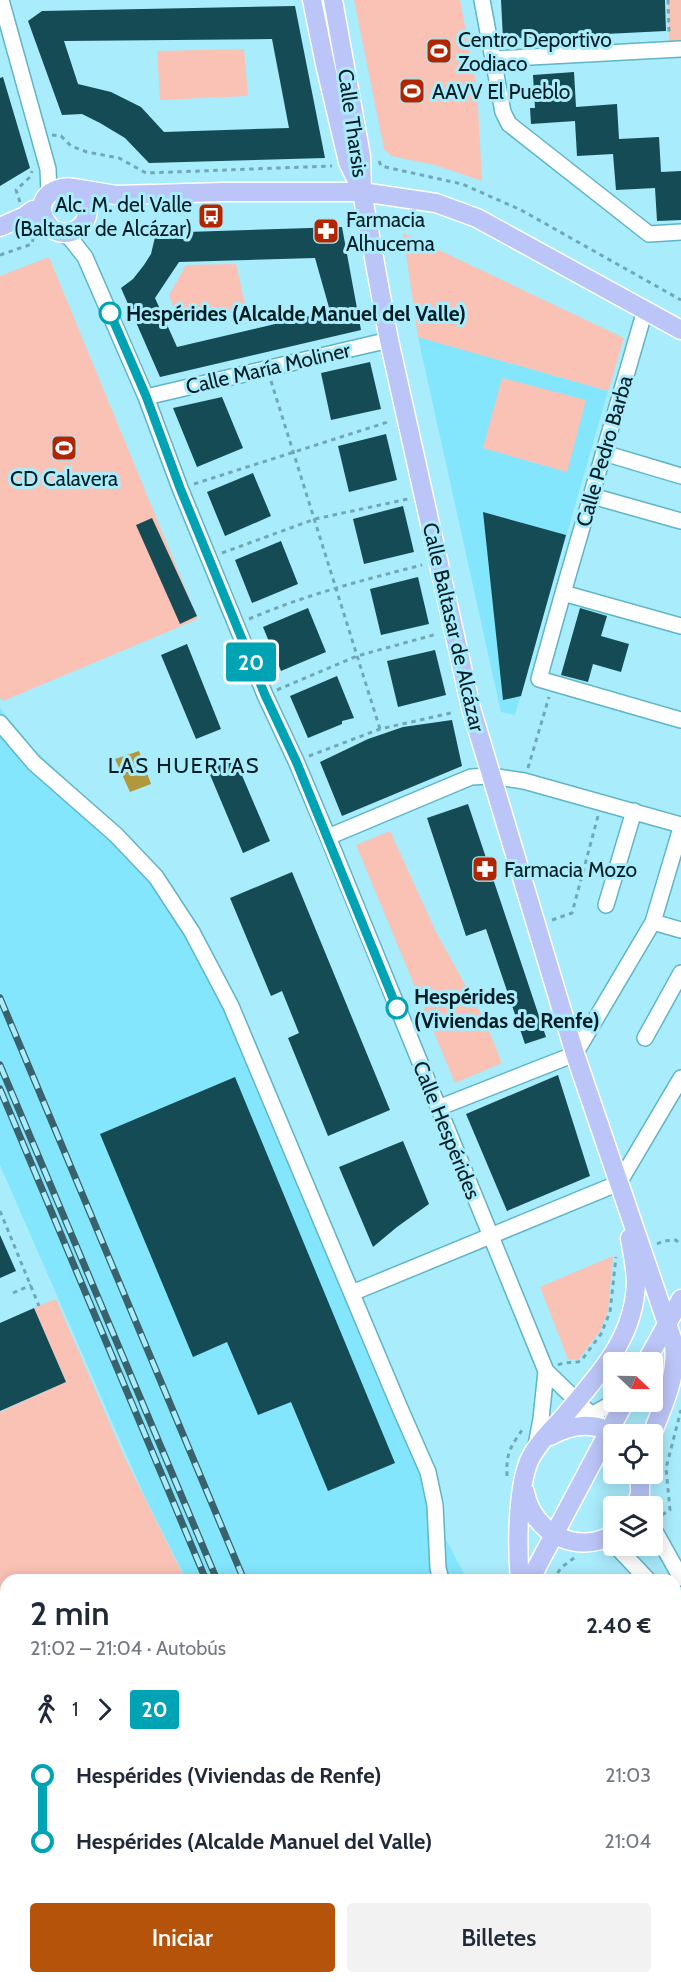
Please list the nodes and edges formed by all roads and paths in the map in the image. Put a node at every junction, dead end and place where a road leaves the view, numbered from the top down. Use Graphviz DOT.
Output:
graph roads {
  1 [pos="1,0"];
  2 [pos="312,0"];
  3 [pos="333,0"];
  4 [pos="482,0"];
  5 [pos="668,0"];
  6 [pos="675,50"];
  7 [pos="493,59"];
  8 [pos="48,169"];
  9 [pos="29,178"];
  10 [pos="71,188"];
  11 [pos="16,190"];
  12 [pos="362,192"];
  13 [pos="116,195"];
  14 [pos="46,197"];
  15 [pos="25,216"];
  16 [pos="86,218"];
  17 [pos="0,227"];
  18 [pos="55,230"];
  19 [pos="681,232"];
  20 [pos="33,239"];
  21 [pos="0,255"];
  22 [pos="85,257"];
  23 [pos="645,310"];
  24 [pos="681,330"];
  25 [pos="389,340"];
  26 [pos="267,368"];
  27 [pos="146,396"];
  28 [pos="407,416"];
  29 [pos="294,450"];
  30 [pos="604,453"];
  31 [pos="681,476"];
  32 [pos="180,488"];
  33 [pos="424,495"];
  34 [pos="591,496"];
  35 [pos="315,519"];
  36 [pos="681,521"];
  37 [pos="209,559"];
  38 [pos="438,560"];
  39 [pos="336,587"];
  40 [pos="563,593"];
  41 [pos="236,624"];
  42 [pos="681,626"];
  43 [pos="453,630"];
  44 [pos="357,656"];
  45 [pos="553,683"];
  46 [pos="265,695"];
  47 [pos="471,708"];
  48 [pos="681,720"];
  49 [pos="0,723"];
  50 [pos="380,729"];
  51 [pos="296,761"];
  52 [pos="490,776"];
  53 [pos="524,781"];
  54 [pos="602,802"];
  55 [pos="634,812"];
  56 [pos="681,826"];
  57 [pos="328,837"];
  58 [pos="606,905"];
  59 [pos="653,922"];
  60 [pos="536,924"];
  61 [pos="681,930"];
  62 [pos="681,973"];
  63 [pos="645,1038"];
  64 [pos="575,1054"];
  65 [pos="681,1078"];
  66 [pos="438,1108"];
  67 [pos="619,1183"];
  68 [pos="626,1206"];
  69 [pos="0,1211"];
  70 [pos="490,1235"];
  71 [pos="653,1245"];
  72 [pos="681,1245"];
  73 [pos="622,1255"];
  74 [pos="31,1285"];
  75 [pos="13,1293"];
  76 [pos="352,1293"];
  77 [pos="681,1299"];
  78 [pos="39,1306"];
  79 [pos="668,1323"];
  80 [pos="652,1352"];
  81 [pos="564,1362"];
  82 [pos="546,1371"];
  83 [pos="601,1372"];
  84 [pos="681,1376"];
  85 [pos="577,1401"];
  86 [pos="663,1406"];
  87 [pos="603,1408"];
  88 [pos="663,1408"];
  89 [pos="681,1410"];
  90 [pos="661,1412"];
  91 [pos="591,1415"];
  92 [pos="656,1424"];
  93 [pos="603,1426"];
  94 [pos="570,1427"];
  95 [pos="603,1430"];
  96 [pos="603,1447"];
  97 [pos="535,1451"];
  98 [pos="525,1481"];
  99 [pos="664,1514"];
  100 [pos="554,1535"];
  101 [pos="603,1543"];
  102 [pos="663,1546"];
  103 [pos="578,1550"];
  104 [pos="626,1556"];
  105 [pos="440,1574"];
  106 [pos="519,1574"];
  107 [pos="535,1574"];
  108 [pos="538,1574"];
  109 [pos="557,1574"];
  110 [pos="643,1574"];
  111 [pos="679,1574"];
  1 -- 8 [label="street"];
  2 -- 12 [label="main road, Calle Tharsis"];
  3 -- 12 [label="main road, Calle Tharsis"];
  4 -- 7 [label="street"];
  5 -- 6 [label="path"];
  6 -- 7 [label="street"];
  7 -- 19 [label="street"];
  8 -- 10 [label="street"];
  8 -- 14 [label="street"];
  9 -- 11 [label="path"];
  10 -- 13 [label="main road"];
  10 -- 14 [label="main road"];
  10 -- 16 [label="main road"];
  12 -- 13 [label="main road"];
  12 -- 23 [label="main road"];
  12 -- 25 [label="main road, Calle Baltasar de Alcázar"];
  13 -- 16 [label="main road"];
  14 -- 15 [label="main road"];
  14 -- 18 [label="main road"];
  15 -- 17 [label="main road"];
  15 -- 18 [label="main road"];
  16 -- 18 [label="main road"];
  16 -- 22 [label="street, Calle Hespérides"];
  18 -- 22 [label="street, Calle Hespérides"];
  20 -- 21 [label="path"];
  22 -- 27 [label="street, Calle Hespérides"];
  23 -- 24 [label="main road"];
  23 -- 30 [label="street, Calle Pedro Barba"];
  25 -- 26 [label="street, Calle María Moliner"];
  25 -- 28 [label="main road, Calle Baltasar de Alcázar"];
  26 -- 27 [label="street, Calle María Moliner"];
  26 -- 29 [label="path"];
  27 -- 32 [label="street, Calle Hespérides"];
  28 -- 29 [label="path"];
  28 -- 33 [label="main road, Calle Baltasar de Alcázar"];
  29 -- 32 [label="path"];
  29 -- 35 [label="path"];
  30 -- 31 [label="street"];
  30 -- 34 [label="street, Calle Pedro Barba"];
  32 -- 37 [label="street, Calle Hespérides"];
  33 -- 35 [label="path"];
  33 -- 38 [label="main road, Calle Baltasar de Alcázar"];
  34 -- 36 [label="street"];
  34 -- 40 [label="street, Calle Pedro Barba"];
  35 -- 37 [label="path"];
  35 -- 39 [label="path"];
  37 -- 41 [label="street, Calle Hespérides"];
  38 -- 39 [label="path"];
  38 -- 43 [label="main road, Calle Baltasar de Alcázar"];
  39 -- 41 [label="path"];
  39 -- 44 [label="path"];
  40 -- 42 [label="street"];
  40 -- 45 [label="street, Calle Pedro Barba"];
  41 -- 46 [label="street, Calle Hespérides"];
  43 -- 44 [label="path"];
  43 -- 47 [label="main road, Calle Baltasar de Alcázar"];
  44 -- 46 [label="path"];
  44 -- 50 [label="path"];
  45 -- 48 [label="street"];
  45 -- 53 [label="path"];
  46 -- 51 [label="street, Calle Hespérides"];
  47 -- 50 [label="path"];
  47 -- 52 [label="main road, Calle Baltasar de Alcázar"];
  49 -- 76 [label="street"];
  50 -- 51 [label="path"];
  51 -- 57 [label="street, Calle Hespérides"];
  52 -- 53 [label="street"];
  52 -- 57 [label="street"];
  52 -- 60 [label="main road, Calle Baltasar de Alcázar"];
  53 -- 54 [label="street"];
  54 -- 55 [label="street"];
  54 -- 60 [label="path"];
  55 -- 56 [label="street"];
  55 -- 58 [label="street"];
  56 -- 59 [label="street"];
  57 -- 66 [label="street, Calle Hespérides"];
  59 -- 61 [label="street"];
  59 -- 64 [label="street"];
  60 -- 64 [label="main road, Calle Baltasar de Alcázar"];
  62 -- 63 [label="street"];
  64 -- 66 [label="street"];
  64 -- 67 [label="main road, Calle Baltasar de Alcázar"];
  65 -- 67 [label="street"];
  66 -- 70 [label="street, Calle Hespérides"];
  67 -- 68 [label="main road, Calle Baltasar de Alcázar"];
  67 -- 70 [label="street"];
  68 -- 79 [label="main road"];
  68 -- 83 [label="main road"];
  69 -- 74 [label="path"];
  70 -- 76 [label="street"];
  70 -- 82 [label="street, Calle Hespérides"];
  71 -- 72 [label="path"];
  73 -- 81 [label="path"];
  74 -- 75 [label="path"];
  74 -- 78 [label="path"];
  76 -- 105 [label="street"];
  77 -- 79 [label="main road"];
  79 -- 80 [label="main road"];
  79 -- 86 [label="main road"];
  82 -- 83 [label="street"];
  82 -- 85 [label="street"];
  82 -- 97 [label="street"];
  83 -- 85 [label="main road"];
  84 -- 88 [label="main road"];
  85 -- 91 [label="street"];
  85 -- 97 [label="main road"];
  87 -- 91 [label="street"];
  89 -- 99 [label="path"];
  90 -- 92 [label="main road"];
  91 -- 93 [label="street"];
  91 -- 94 [label="street"];
  94 -- 95 [label="main road"];
  94 -- 97 [label="main road"];
  96 -- 100 [label="main road"];
  97 -- 98 [label="main road"];
  98 -- 100 [label="main road"];
  98 -- 106 [label="main road"];
  100 -- 103 [label="main road"];
  100 -- 107 [label="main road"];
  101 -- 103 [label="main road"];
  102 -- 111 [label="street"];
  103 -- 108 [label="main road"];
  103 -- 109 [label="path"];
  104 -- 110 [label="street"];
}
